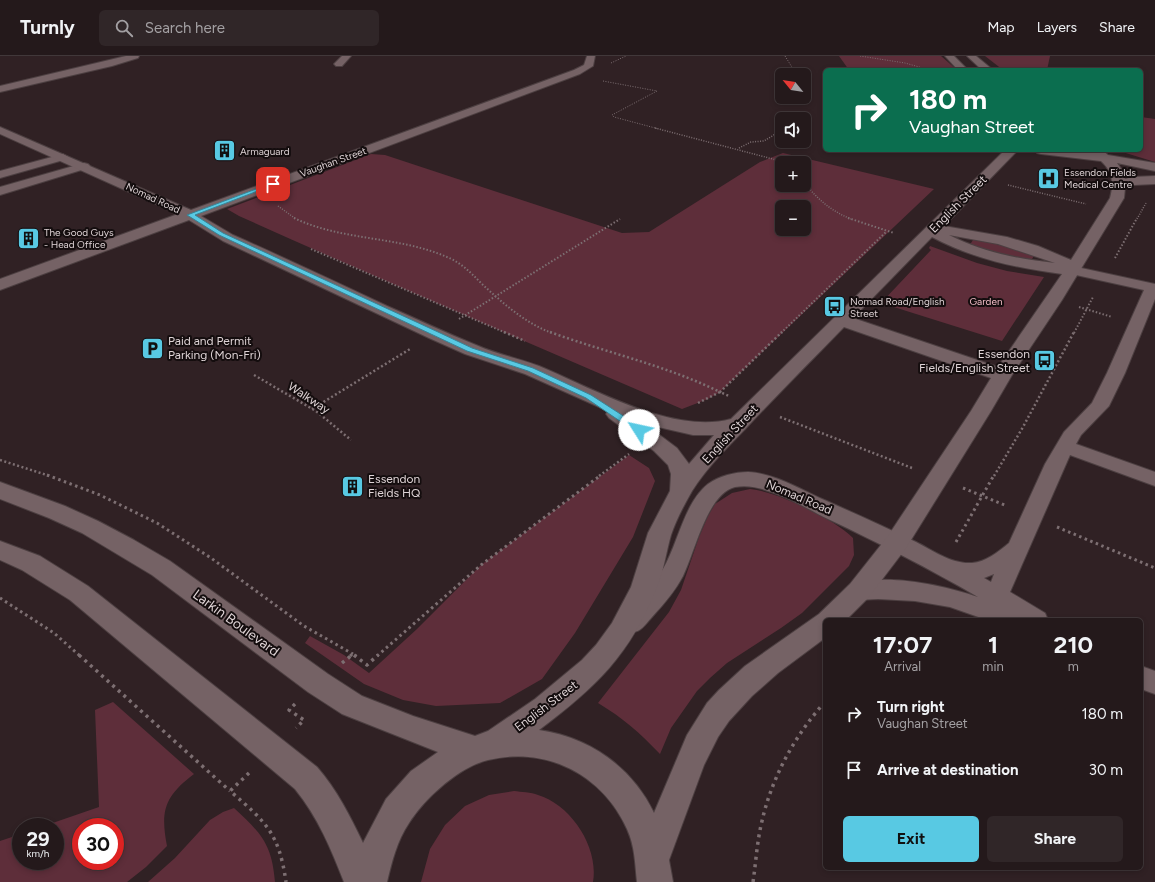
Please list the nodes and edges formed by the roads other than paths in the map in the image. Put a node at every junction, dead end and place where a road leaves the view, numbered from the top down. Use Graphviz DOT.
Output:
graph roads {
  1 [pos="135,56"];
  2 [pos="347,56"];
  3 [pos="591,56"];
  4 [pos="949,56"];
  5 [pos="970,56"];
  6 [pos="339,64"];
  7 [pos="961,68"];
  8 [pos="985,68"];
  9 [pos="0,89"];
  10 [pos="0,130"];
  11 [pos="1010,152"];
  12 [pos="1070,152"];
  13 [pos="1099,154"];
  14 [pos="63,157"];
  15 [pos="84,166"];
  16 [pos="1155,167"];
  17 [pos="0,175"];
  18 [pos="1150,180"];
  19 [pos="1120,186"];
  20 [pos="0,191"];
  21 [pos="190,215"];
  22 [pos="932,230"];
  23 [pos="1073,268"];
  24 [pos="0,285"];
  25 [pos="1154,288"];
  26 [pos="841,320"];
  27 [pos="1002,375"];
  28 [pos="739,423"];
  29 [pos="655,429"];
  30 [pos="1066,447"];
  31 [pos="1155,479"];
  32 [pos="0,490"];
  33 [pos="681,491"];
  34 [pos="897,542"];
  35 [pos="1019,546"];
  36 [pos="0,550"];
  37 [pos="950,569"];
  38 [pos="858,591"];
  39 [pos="994,603"];
  40 [pos="830,618"];
  41 [pos="1012,618"];
  42 [pos="1031,618"];
  43 [pos="823,624"];
  44 [pos="618,636"];
  45 [pos="1143,678"];
  46 [pos="1155,683"];
  47 [pos="485,747"];
  48 [pos="654,871"];
  49 [pos="362,882"];
  50 [pos="369,882"];
  1 -- 9 [label="street"];
  2 -- 6 [label="street"];
  3 -- 21 [label="street, Vaughan Street"];
  4 -- 7 [label="street"];
  5 -- 8 [label="street"];
  10 -- 14 [label="street, Nomad Road"];
  11 -- 22 [label="street, English Street"];
  12 -- 13 [label="street"];
  13 -- 16 [label="street"];
  13 -- 19 [label="street"];
  14 -- 15 [label="street, Nomad Road"];
  14 -- 17 [label="lane"];
  15 -- 20 [label="lane"];
  15 -- 21 [label="street, Nomad Road"];
  18 -- 19 [label="street"];
  19 -- 23 [label="street"];
  21 -- 24 [label="street, Vaughan Street"];
  21 -- 29 [label="street, Nomad Road"];
  22 -- 23 [label="street"];
  22 -- 26 [label="street, English Street"];
  23 -- 25 [label="lane"];
  23 -- 27 [label="street"];
  25 -- 30 [label="lane"];
  26 -- 27 [label="street"];
  26 -- 28 [label="street, English Street"];
  27 -- 34 [label="street"];
  28 -- 29 [label="street, Nomad Road"];
  28 -- 33 [label="street, English Street"];
  29 -- 33 [label="street, Nomad Road"];
  30 -- 31 [label="lane"];
  30 -- 35 [label="lane"];
  32 -- 47 [label="street, Larkin Boulevard"];
  33 -- 44 [label="street, English Street"];
  34 -- 37 [label="lane, Nomad Road"];
  34 -- 38 [label="street"];
  34 -- 44 [label="lane, Nomad Road"];
  35 -- 37 [label="lane"];
  35 -- 39 [label="lane"];
  36 -- 49 [label="street"];
  37 -- 39 [label="lane, Nomad Road"];
  38 -- 39 [label="lane, Nomad Road"];
  38 -- 40 [label="street"];
  39 -- 41 [label="lane, Nomad Road"];
  39 -- 42 [label="lane, Nomad Road"];
  43 -- 48 [label="street"];
  44 -- 47 [label="street, English Street"];
  45 -- 46 [label="lane"];
  47 -- 48 [label="street"];
  47 -- 50 [label="street"];
}
